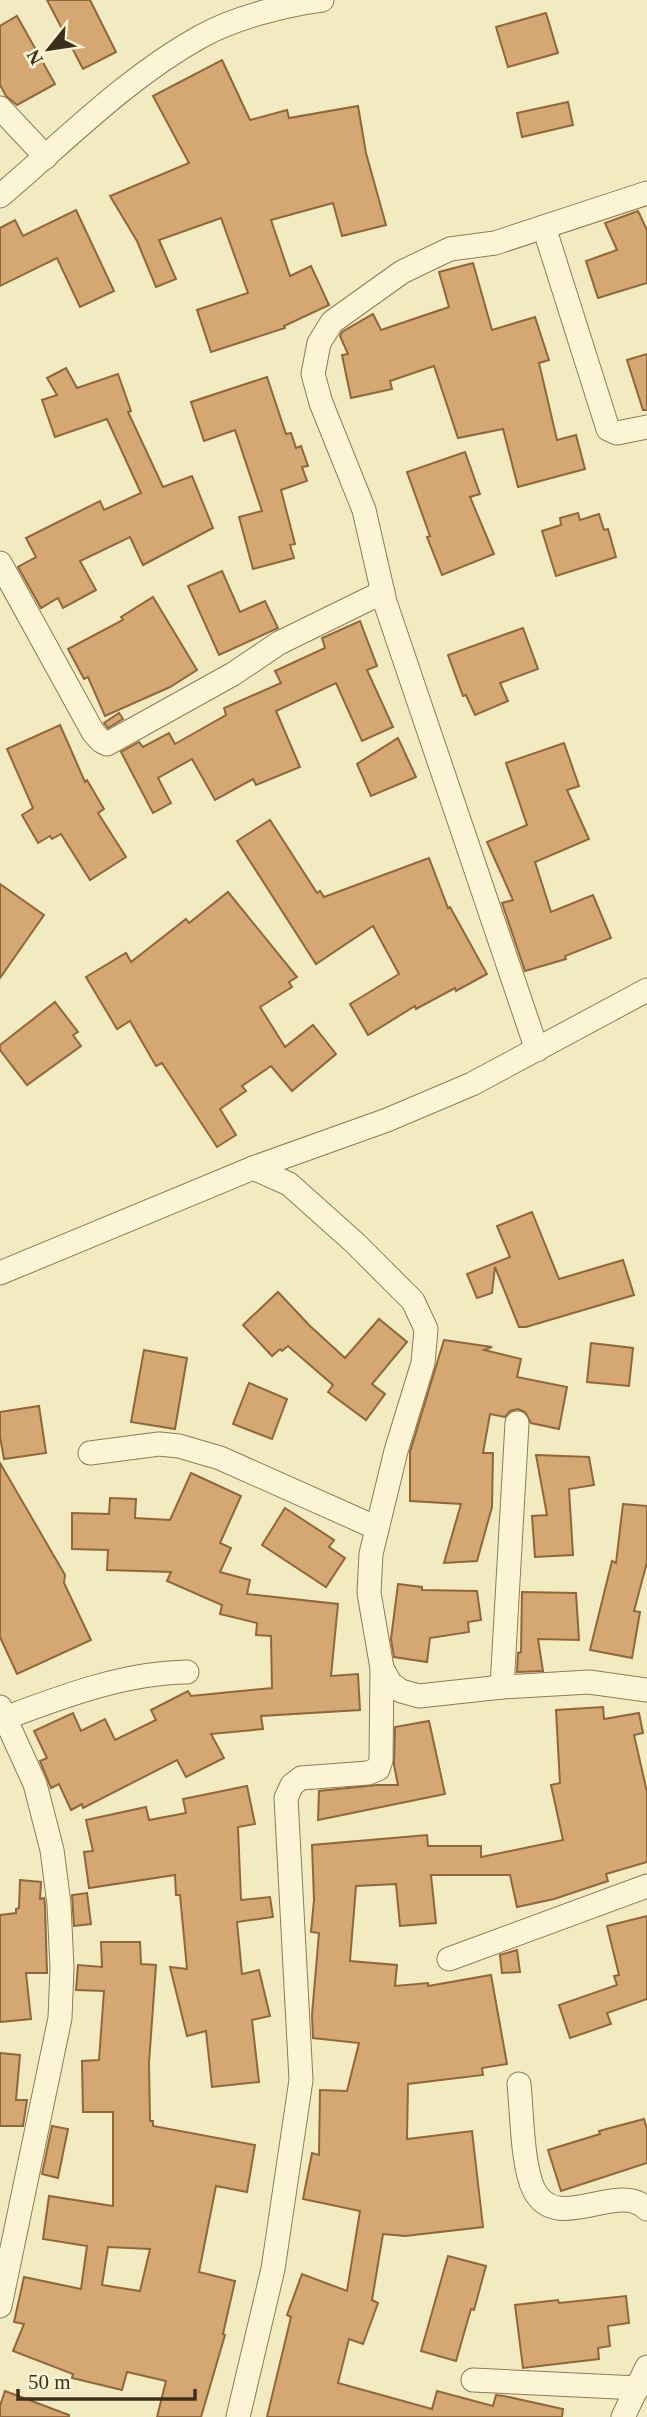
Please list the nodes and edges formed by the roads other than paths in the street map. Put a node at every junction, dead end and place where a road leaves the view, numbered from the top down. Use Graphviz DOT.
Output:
graph roads {
  1 [pos="322,0"];
  2 [pos="0,108"];
  3 [pos="46,157"];
  4 [pos="647,193"];
  5 [pos="0,196"];
  6 [pos="544,227"];
  7 [pos="647,427"];
  8 [pos="0,563"];
  9 [pos="383,592"];
  10 [pos="647,990"];
  11 [pos="537,1050"];
  12 [pos="253,1168"];
  13 [pos="0,1273"];
  14 [pos="517,1423"];
  15 [pos="90,1454"];
  16 [pos="377,1528"];
  17 [pos="383,1668"];
  18 [pos="187,1672"];
  19 [pos="502,1687"];
  20 [pos="647,1690"];
  21 [pos="2,1712"];
  22 [pos="647,1886"];
  23 [pos="449,1959"];
  24 [pos="519,2084"];
  25 [pos="647,2209"];
  26 [pos="0,2306"];
  27 [pos="643,2377"];
  28 [pos="473,2380"];
  29 [pos="238,2417"];
  30 [pos="623,2417"];
  1 -- 3 [label="street"];
  2 -- 3 [label="street"];
  3 -- 5 [label="street"];
  4 -- 6 [label="street"];
  6 -- 7 [label="street"];
  6 -- 9 [label="street"];
  8 -- 9 [label="street"];
  9 -- 11 [label="street"];
  10 -- 11 [label="street"];
  11 -- 12 [label="street"];
  12 -- 13 [label="street"];
  12 -- 16 [label="street"];
  14 -- 19 [label="street"];
  15 -- 16 [label="street"];
  16 -- 17 [label="street"];
  17 -- 19 [label="street"];
  17 -- 29 [label="street"];
  18 -- 21 [label="street"];
  19 -- 20 [label="street"];
  21 -- 26 [label="street"];
  22 -- 23 [label="street"];
  24 -- 25 [label="street"];
  27 -- 28 [label="street"];
  27 -- 30 [label="street"];
}
